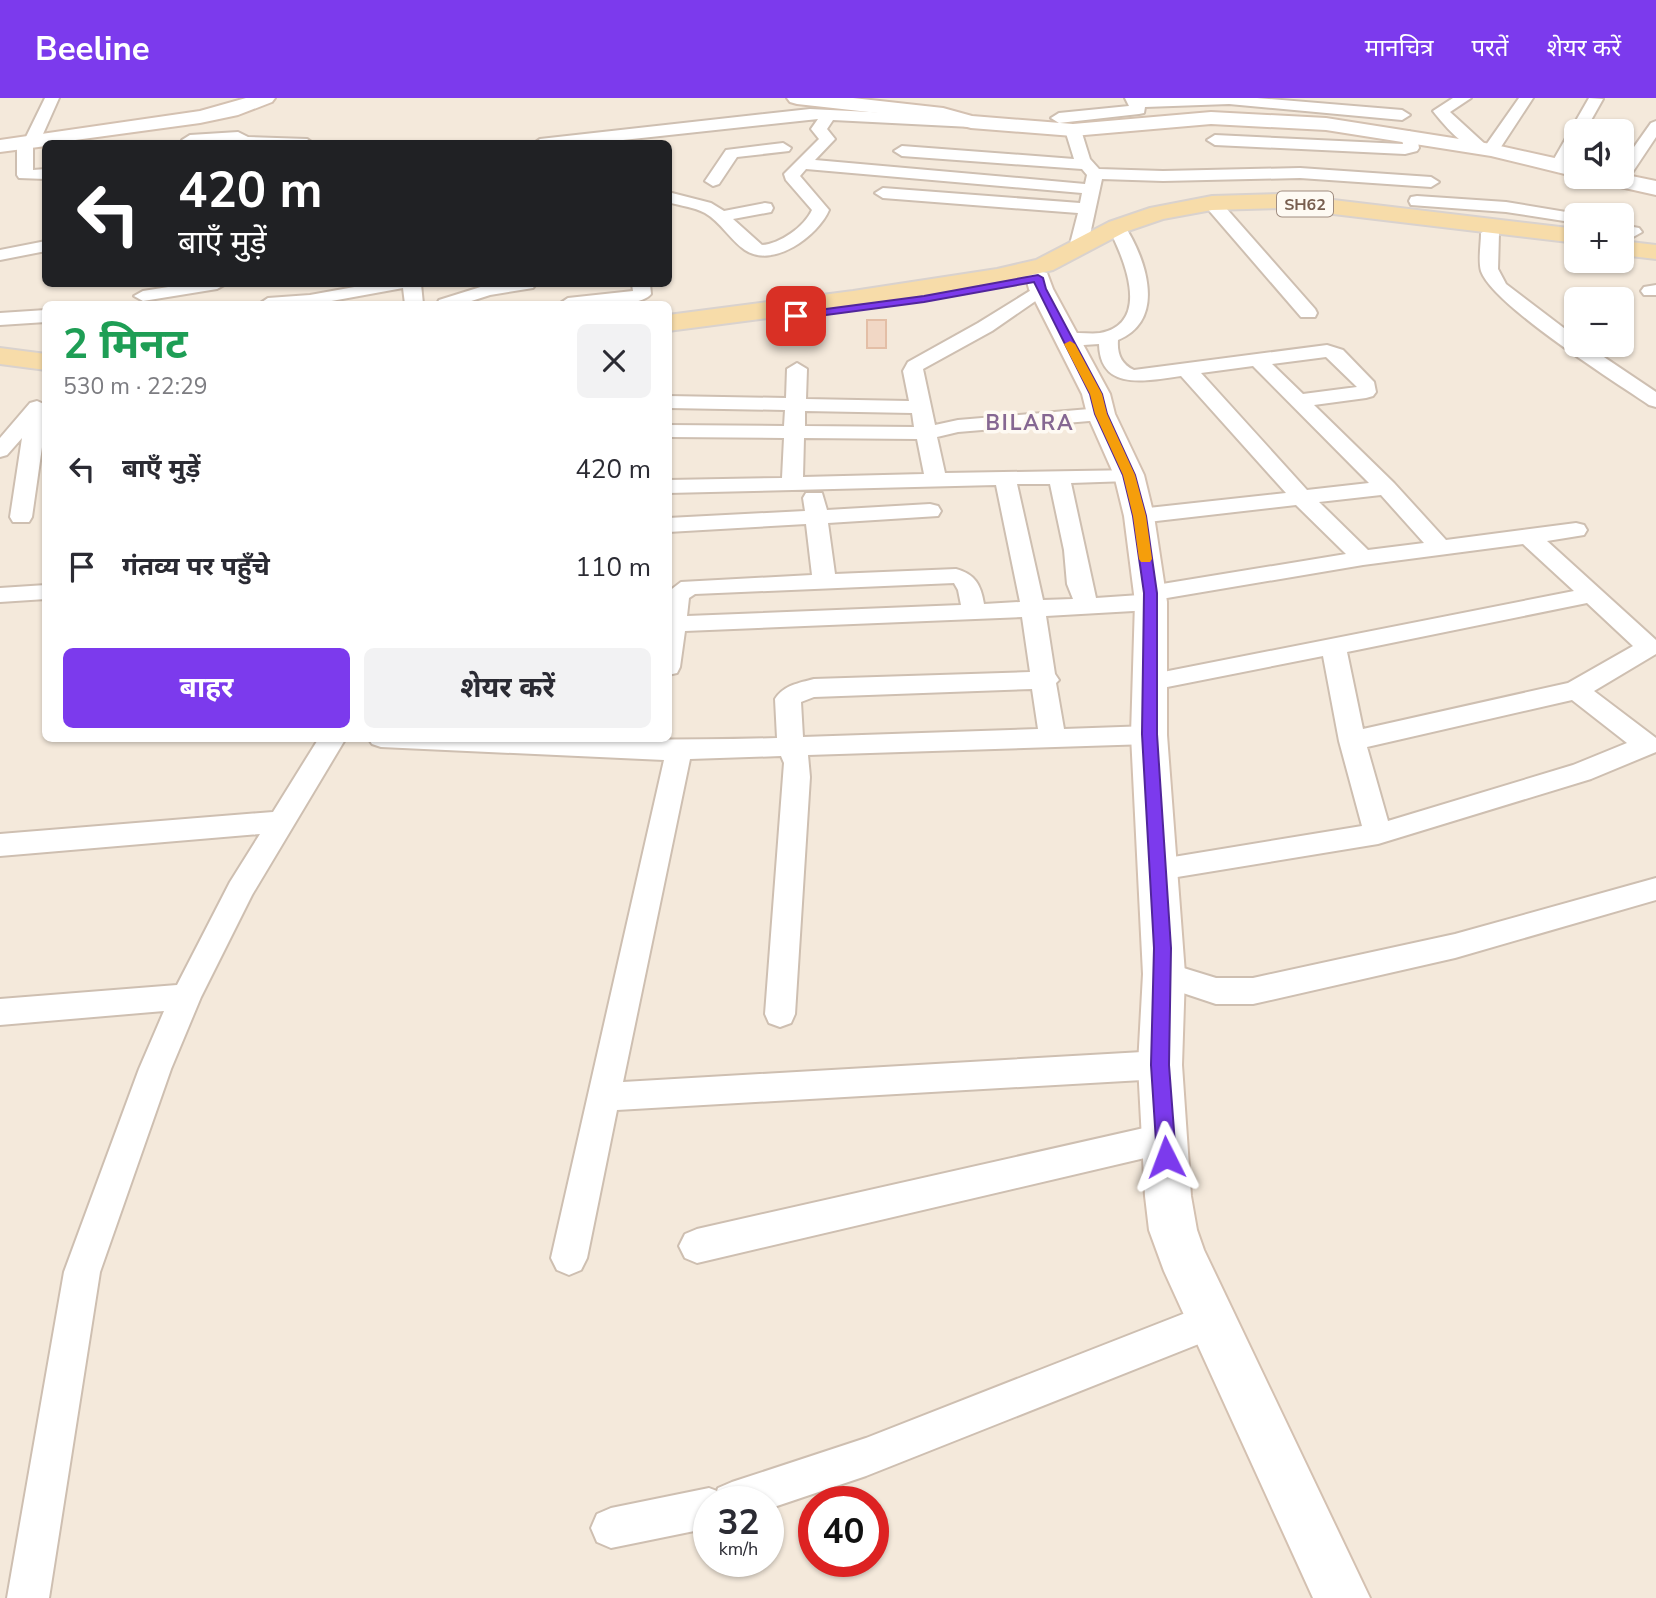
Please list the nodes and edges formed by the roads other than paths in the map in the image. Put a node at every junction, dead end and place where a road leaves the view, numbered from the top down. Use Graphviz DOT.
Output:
graph roads {
  1 [pos="52,98"];
  2 [pos="265,98"];
  3 [pos="797,98"];
  4 [pos="1355,98"];
  5 [pos="1464,98"];
  6 [pos="1526,98"];
  7 [pos="1597,99"];
  8 [pos="1134,101"];
  9 [pos="1380,102"];
  10 [pos="962,112"];
  11 [pos="829,114"];
  12 [pos="1402,115"];
  13 [pos="184,119"];
  14 [pos="769,119"];
  15 [pos="1585,119"];
  16 [pos="1066,124"];
  17 [pos="1656,126"];
  18 [pos="912,131"];
  19 [pos="637,138"];
  20 [pos="48,140"];
  21 [pos="190,140"];
  22 [pos="207,140"];
  23 [pos="242,140"];
  24 [pos="605,140"];
  25 [pos="1215,140"];
  26 [pos="1431,140"];
  27 [pos="42,141"];
  28 [pos="28,143"];
  29 [pos="0,146"];
  30 [pos="783,148"];
  31 [pos="1486,149"];
  32 [pos="902,151"];
  33 [pos="1634,155"];
  34 [pos="1419,158"];
  35 [pos="801,165"];
  36 [pos="1564,167"];
  37 [pos="894,172"];
  38 [pos="42,174"];
  39 [pos="1091,176"];
  40 [pos="713,181"];
  41 [pos="1634,182"];
  42 [pos="1656,188"];
  43 [pos="883,193"];
  44 [pos="672,198"];
  45 [pos="1417,201"];
  46 [pos="1212,203"];
  47 [pos="1238,203"];
  48 [pos="765,208"];
  49 [pos="874,209"];
  50 [pos="1087,209"];
  51 [pos="1438,210"];
  52 [pos="714,213"];
  53 [pos="672,216"];
  54 [pos="1564,216"];
  55 [pos="1118,227"];
  56 [pos="1490,233"];
  57 [pos="1564,234"];
  58 [pos="1634,240"];
  59 [pos="1564,242"];
  60 [pos="1634,242"];
  61 [pos="1079,244"];
  62 [pos="1656,245"];
  63 [pos="42,247"];
  64 [pos="1656,253"];
  65 [pos="0,255"];
  66 [pos="34,267"];
  67 [pos="0,269"];
  68 [pos="1041,277"];
  69 [pos="197,287"];
  70 [pos="362,287"];
  71 [pos="507,287"];
  72 [pos="641,287"];
  73 [pos="314,291"];
  74 [pos="143,295"];
  75 [pos="279,301"];
  76 [pos="455,301"];
  77 [pos="594,301"];
  78 [pos="1308,313"];
  79 [pos="42,316"];
  80 [pos="0,318"];
  81 [pos="672,322"];
  82 [pos="672,332"];
  83 [pos="1109,336"];
  84 [pos="1068,340"];
  85 [pos="0,356"];
  86 [pos="1256,359"];
  87 [pos="42,361"];
  88 [pos="797,369"];
  89 [pos="1186,369"];
  90 [pos="1298,401"];
  91 [pos="1656,401"];
  92 [pos="41,402"];
  93 [pos="672,402"];
  94 [pos="795,406"];
  95 [pos="921,407"];
  96 [pos="1101,414"];
  97 [pos="672,431"];
  98 [pos="795,432"];
  99 [pos="925,433"];
  100 [pos="0,451"];
  101 [pos="1129,475"];
  102 [pos="1059,477"];
  103 [pos="1005,478"];
  104 [pos="936,480"];
  105 [pos="802,484"];
  106 [pos="672,487"];
  107 [pos="1386,488"];
  108 [pos="1303,499"];
  109 [pos="930,511"];
  110 [pos="1139,516"];
  111 [pos="21,517"];
  112 [pos="816,517"];
  113 [pos="672,525"];
  114 [pos="1576,530"];
  115 [pos="1527,535"];
  116 [pos="1441,548"];
  117 [pos="1363,558"];
  118 [pos="825,582"];
  119 [pos="42,592"];
  120 [pos="1592,595"];
  121 [pos="0,596"];
  122 [pos="1151,598"];
  123 [pos="1087,606"];
  124 [pos="1033,609"];
  125 [pos="974,612"];
  126 [pos="674,624"];
  127 [pos="672,638"];
  128 [pos="1333,645"];
  129 [pos="1046,680"];
  130 [pos="1152,682"];
  131 [pos="1576,690"];
  132 [pos="1149,734"];
  133 [pos="1052,738"];
  134 [pos="1352,741"];
  135 [pos="330,742"];
  136 [pos="534,742"];
  137 [pos="584,743"];
  138 [pos="666,746"];
  139 [pos="791,746"];
  140 [pos="1653,746"];
  141 [pos="279,822"];
  142 [pos="1378,834"];
  143 [pos="0,845"];
  144 [pos="1159,869"];
  145 [pos="1656,889"];
  146 [pos="1164,974"];
  147 [pos="187,997"];
  148 [pos="0,1012"];
  149 [pos="780,1014"];
  150 [pos="1160,1065"];
  151 [pos="605,1097"];
  152 [pos="1166,1138"];
  153 [pos="697,1246"];
  154 [pos="569,1258"];
  155 [pos="1211,1321"];
  156 [pos="780,1486"];
  157 [pos="693,1511"];
  158 [pos="611,1528"];
  159 [pos="28,1598"];
  160 [pos="1342,1598"];
  1 -- 28 [label="street"];
  2 -- 13 [label="street"];
  3 -- 10 [label="street"];
  4 -- 9 [label="street"];
  5 -- 31 [label="street"];
  6 -- 31 [label="street"];
  7 -- 15 [label="street"];
  8 -- 12 [label="street"];
  8 -- 16 [label="street"];
  9 -- 12 [label="street"];
  10 -- 11 [label="street"];
  10 -- 16 [label="street"];
  11 -- 14 [label="street"];
  11 -- 35 [label="street"];
  12 -- 26 [label="street"];
  13 -- 20 [label="street"];
  13 -- 21 [label="street"];
  14 -- 19 [label="street"];
  14 -- 30 [label="street"];
  16 -- 34 [label="street"];
  16 -- 39 [label="street"];
  17 -- 33 [label="street"];
  18 -- 32 [label="street"];
  19 -- 24 [label="street"];
  22 -- 23 [label="street"];
  25 -- 34 [label="street"];
  26 -- 31 [label="street"];
  26 -- 34 [label="street"];
  27 -- 28 [label="street"];
  28 -- 29 [label="street"];
  28 -- 38 [label="street"];
  30 -- 35 [label="street"];
  30 -- 40 [label="street"];
  31 -- 36 [label="street"];
  32 -- 37 [label="street"];
  32 -- 39 [label="street"];
  34 -- 39 [label="street"];
  34 -- 51 [label="street"];
  35 -- 37 [label="street"];
  35 -- 52 [label="street"];
  37 -- 39 [label="street"];
  37 -- 43 [label="street"];
  39 -- 50 [label="street"];
  41 -- 42 [label="street"];
  43 -- 49 [label="street"];
  43 -- 50 [label="street"];
  44 -- 52 [label="street"];
  45 -- 51 [label="street"];
  46 -- 47 [label="main road, SH62"];
  46 -- 55 [label="main road, SH62"];
  46 -- 78 [label="street"];
  47 -- 51 [label="main road, SH62"];
  47 -- 56 [label="main road"];
  48 -- 52 [label="street"];
  50 -- 61 [label="street"];
  51 -- 54 [label="street"];
  51 -- 57 [label="main road, SH62"];
  52 -- 53 [label="street"];
  55 -- 61 [label="main road, SH62"];
  55 -- 83 [label="street"];
  56 -- 59 [label="main road"];
  56 -- 91 [label="street"];
  58 -- 62 [label="main road"];
  60 -- 64 [label="main road"];
  61 -- 68 [label="main road, SH62"];
  63 -- 65 [label="street"];
  66 -- 67 [label="street"];
  68 -- 81 [label="main road, SH62"];
  68 -- 82 [label="main road"];
  68 -- 84 [label="street"];
  68 -- 95 [label="street"];
  69 -- 74 [label="street"];
  70 -- 73 [label="street"];
  71 -- 76 [label="street"];
  72 -- 77 [label="street"];
  73 -- 75 [label="street"];
  79 -- 80 [label="street"];
  83 -- 84 [label="street"];
  83 -- 89 [label="street"];
  84 -- 96 [label="street"];
  85 -- 87 [label="main road"];
  86 -- 89 [label="street"];
  86 -- 90 [label="street"];
  86 -- 90 [label="street"];
  88 -- 94 [label="street"];
  89 -- 108 [label="street"];
  90 -- 107 [label="street"];
  92 -- 100 [label="street"];
  92 -- 111 [label="street"];
  93 -- 94 [label="street"];
  94 -- 95 [label="street"];
  94 -- 98 [label="street"];
  95 -- 99 [label="street"];
  96 -- 99 [label="street"];
  96 -- 101 [label="street"];
  97 -- 98 [label="street"];
  98 -- 99 [label="street"];
  98 -- 105 [label="street"];
  99 -- 104 [label="street"];
  101 -- 102 [label="street"];
  101 -- 110 [label="street"];
  102 -- 103 [label="street"];
  102 -- 123 [label="street"];
  103 -- 104 [label="street"];
  103 -- 124 [label="street"];
  104 -- 105 [label="street"];
  105 -- 106 [label="street"];
  105 -- 112 [label="street"];
  107 -- 108 [label="street"];
  107 -- 116 [label="street"];
  108 -- 110 [label="street"];
  108 -- 117 [label="street"];
  109 -- 112 [label="street"];
  110 -- 122 [label="street"];
  112 -- 113 [label="street"];
  112 -- 118 [label="street"];
  114 -- 115 [label="street"];
  115 -- 116 [label="street"];
  115 -- 120 [label="street"];
  116 -- 117 [label="street"];
  117 -- 122 [label="street"];
  118 -- 125 [label="street"];
  118 -- 126 [label="street"];
  119 -- 121 [label="street"];
  120 -- 128 [label="street"];
  120 -- 131 [label="street"];
  122 -- 123 [label="street"];
  122 -- 130 [label="street"];
  123 -- 124 [label="street"];
  124 -- 125 [label="street"];
  124 -- 129 [label="street"];
  125 -- 126 [label="street"];
  126 -- 127 [label="street"];
  128 -- 130 [label="street"];
  128 -- 134 [label="street"];
  129 -- 133 [label="street"];
  129 -- 139 [label="street"];
  130 -- 132 [label="street"];
  131 -- 134 [label="street"];
  131 -- 140 [label="street"];
  132 -- 133 [label="street"];
  132 -- 144 [label="street"];
  133 -- 139 [label="street"];
  134 -- 142 [label="street"];
  135 -- 141 [label="street"];
  136 -- 137 [label="street"];
  137 -- 138 [label="street"];
  138 -- 139 [label="street"];
  138 -- 151 [label="street"];
  139 -- 149 [label="street"];
  140 -- 142 [label="street"];
  141 -- 143 [label="street"];
  141 -- 147 [label="street"];
  142 -- 144 [label="street"];
  144 -- 146 [label="street"];
  145 -- 146 [label="street"];
  146 -- 150 [label="street"];
  147 -- 148 [label="street"];
  147 -- 159 [label="street"];
  150 -- 151 [label="street"];
  150 -- 152 [label="street"];
  151 -- 154 [label="street"];
  152 -- 153 [label="street"];
  152 -- 155 [label="street"];
  155 -- 156 [label="street"];
  155 -- 160 [label="street"];
  157 -- 158 [label="street"];
}
